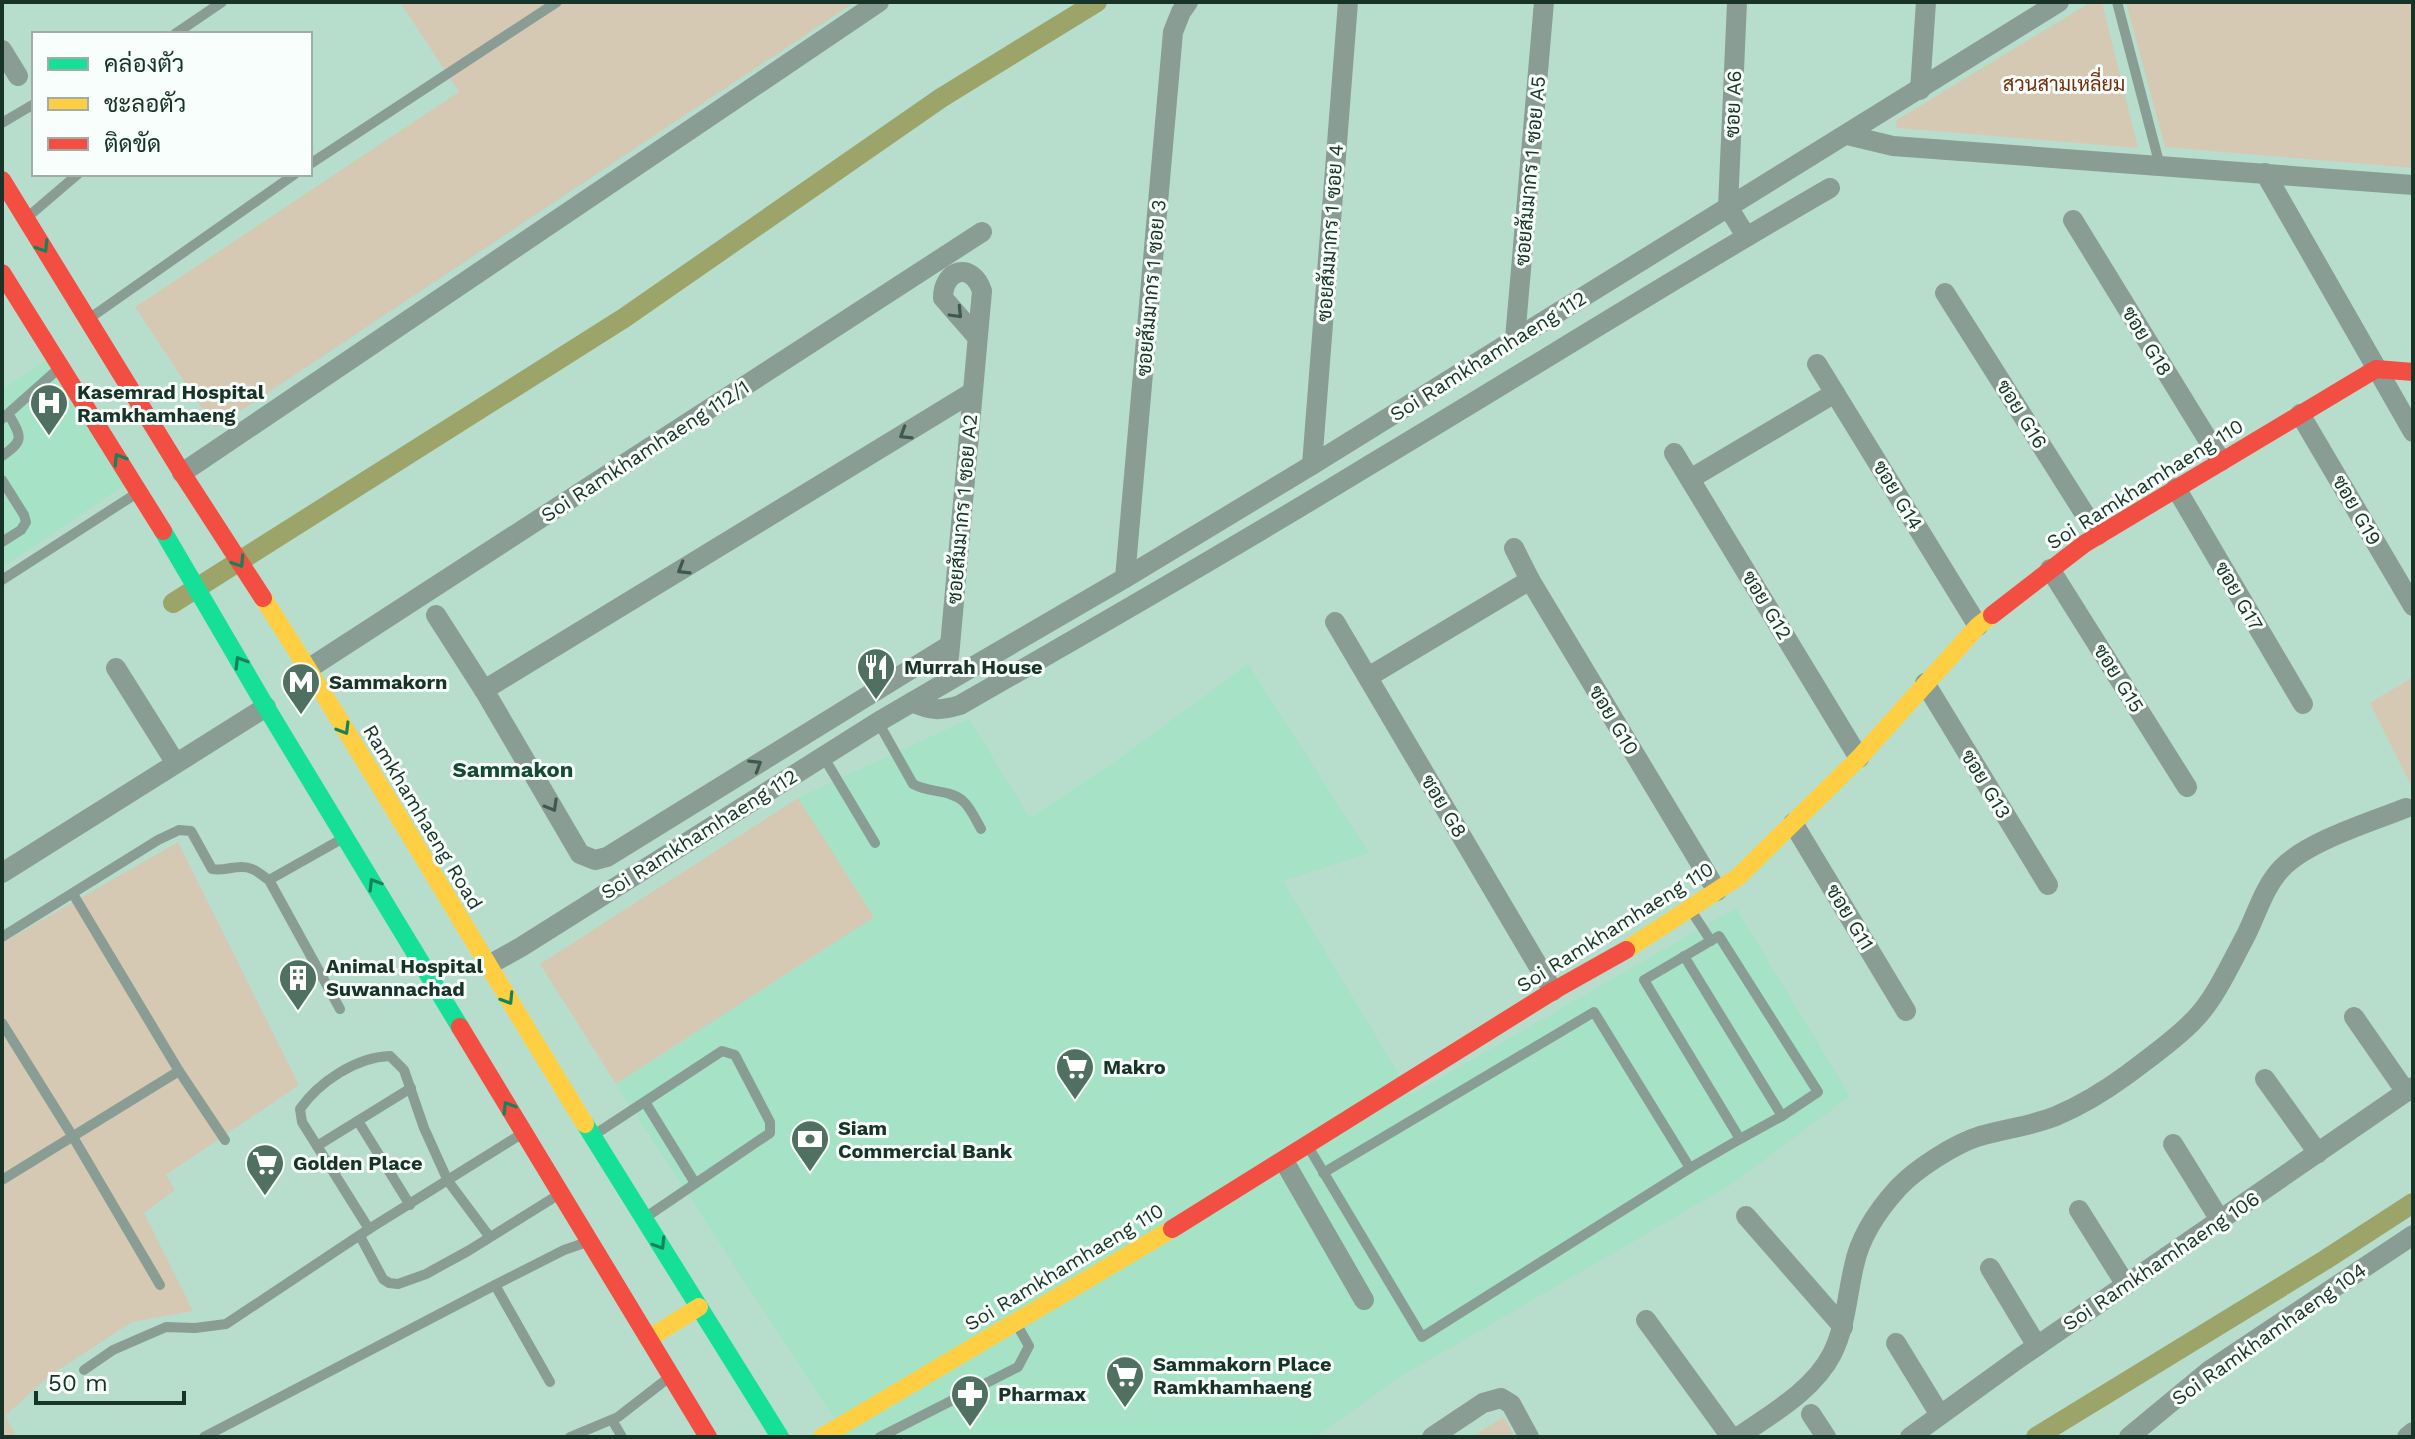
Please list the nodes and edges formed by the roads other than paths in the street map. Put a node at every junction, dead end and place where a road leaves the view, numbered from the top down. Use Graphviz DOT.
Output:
graph roads {
  1 [pos="222,2"];
  2 [pos="557,2"];
  3 [pos="879,2"];
  4 [pos="1188,2"];
  5 [pos="1348,2"];
  6 [pos="1544,2"];
  7 [pos="1737,2"];
  8 [pos="1926,2"];
  9 [pos="2059,2"];
  10 [pos="2117,2"];
  11 [pos="178,32"];
  12 [pos="2,50"];
  13 [pos="18,76"];
  14 [pos="1920,90"];
  15 [pos="32,105"];
  16 [pos="2,123"];
  17 [pos="1847,135"];
  18 [pos="312,163"];
  19 [pos="2160,166"];
  20 [pos="2265,173"];
  21 [pos="76,176"];
  22 [pos="292,176"];
  23 [pos="2,180"];
  24 [pos="2413,185"];
  25 [pos="1830,188"];
  26 [pos="1728,207"];
  27 [pos="25,219"];
  28 [pos="2073,220"];
  29 [pos="982,232"];
  30 [pos="1746,236"];
  31 [pos="2,273"];
  32 [pos="1945,293"];
  33 [pos="88,319"];
  34 [pos="977,337"];
  35 [pos="1515,339"];
  36 [pos="1817,364"];
  37 [pos="61,366"];
  38 [pos="2376,369"];
  39 [pos="2413,372"];
  40 [pos="971,393"];
  41 [pos="1835,393"];
  42 [pos="2300,414"];
  43 [pos="6,417"];
  44 [pos="2413,432"];
  45 [pos="1344,445"];
  46 [pos="1674,453"];
  47 [pos="2,456"];
  48 [pos="2221,461"];
  49 [pos="1312,465"];
  50 [pos="1361,471"];
  51 [pos="182,473"];
  52 [pos="1690,479"];
  53 [pos="2,480"];
  54 [pos="2176,488"];
  55 [pos="139,491"];
  56 [pos="2098,535"];
  57 [pos="2,542"];
  58 [pos="1514,548"];
  59 [pos="2050,569"];
  60 [pos="1125,578"];
  61 [pos="2,580"];
  62 [pos="1530,580"];
  63 [pos="1089,599"];
  64 [pos="2413,606"];
  65 [pos="436,615"];
  66 [pos="1106,622"];
  67 [pos="1335,622"];
  68 [pos="1978,626"];
  69 [pos="950,645"];
  70 [pos="116,668"];
  71 [pos="308,669"];
  72 [pos="1368,677"];
  73 [pos="947,681"];
  74 [pos="1925,683"];
  75 [pos="484,690"];
  76 [pos="912,702"];
  77 [pos="2303,704"];
  78 [pos="266,707"];
  79 [pos="878,722"];
  80 [pos="823,756"];
  81 [pos="1859,758"];
  82 [pos="175,762"];
  83 [pos="2187,787"];
  84 [pos="2406,808"];
  85 [pos="1793,823"];
  86 [pos="981,829"];
  87 [pos="345,837"];
  88 [pos="875,843"];
  89 [pos="2,873"];
  90 [pos="269,880"];
  91 [pos="2048,885"];
  92 [pos="1717,891"];
  93 [pos="73,894"];
  94 [pos="1690,909"];
  95 [pos="2,937"];
  96 [pos="1711,941"];
  97 [pos="1684,956"];
  98 [pos="487,966"];
  99 [pos="1553,991"];
  100 [pos="340,1009"];
  101 [pos="1906,1011"];
  102 [pos="2354,1017"];
  103 [pos="2,1023"];
  104 [pos="179,1071"];
  105 [pos="2265,1079"];
  106 [pos="411,1088"];
  107 [pos="2410,1090"];
  108 [pos="645,1102"];
  109 [pos="1782,1116"];
  110 [pos="358,1121"];
  111 [pos="523,1133"];
  112 [pos="592,1136"];
  113 [pos="73,1137"];
  114 [pos="1740,1139"];
  115 [pos="225,1140"];
  116 [pos="2173,1144"];
  117 [pos="1308,1145"];
  118 [pos="317,1146"];
  119 [pos="2318,1153"];
  120 [pos="1284,1161"];
  121 [pos="1690,1168"];
  122 [pos="1323,1173"];
  123 [pos="2,1180"];
  124 [pos="448,1181"];
  125 [pos="695,1183"];
  126 [pos="560,1194"];
  127 [pos="410,1205"];
  128 [pos="2079,1210"];
  129 [pos="1746,1216"];
  130 [pos="644,1219"];
  131 [pos="2220,1220"];
  132 [pos="364,1232"];
  133 [pos="2413,1235"];
  134 [pos="489,1236"];
  135 [pos="589,1241"];
  136 [pos="1990,1268"];
  137 [pos="160,1285"];
  138 [pos="495,1285"];
  139 [pos="2126,1285"];
  140 [pos="1364,1300"];
  141 [pos="699,1307"];
  142 [pos="1646,1320"];
  143 [pos="1015,1321"];
  144 [pos="1843,1327"];
  145 [pos="648,1339"];
  146 [pos="1896,1343"];
  147 [pos="2037,1346"];
  148 [pos="84,1370"];
  149 [pos="671,1376"];
  150 [pos="550,1382"];
  151 [pos="1811,1414"];
  152 [pos="1940,1415"];
  153 [pos="612,1420"];
  154 [pos="2413,1432"];
  155 [pos="204,1437"];
  156 [pos="570,1437"];
  157 [pos="622,1437"];
  158 [pos="708,1437"];
  159 [pos="780,1437"];
  160 [pos="822,1437"];
  161 [pos="880,1437"];
  162 [pos="1432,1437"];
  163 [pos="1529,1437"];
  164 [pos="1731,1437"];
  165 [pos="1738,1437"];
  166 [pos="1826,1437"];
  167 [pos="1910,1437"];
  168 [pos="2129,1437"];
  169 [pos="2407,1437"];
  1 -- 11 [label="lane"];
  2 -- 18 [label="lane"];
  3 -- 51 [label="street"];
  4 -- 60 [label="street, ซอยสัมมากร 1 ซอย 3"];
  5 -- 49 [label="street, ซอยสัมมากร 1 ซอย 4"];
  6 -- 35 [label="street, ซอยสัมมากร 1 ซอย A5"];
  7 -- 26 [label="street, ซอย A6"];
  8 -- 14 [label="street"];
  9 -- 14 [label="street, Soi Ramkhamhaeng 112"];
  10 -- 19 [label="lane"];
  12 -- 13 [label="street"];
  14 -- 17 [label="street, Soi Ramkhamhaeng 112"];
  15 -- 16 [label="lane"];
  17 -- 19 [label="street"];
  17 -- 26 [label="street, Soi Ramkhamhaeng 112"];
  19 -- 20 [label="street"];
  20 -- 24 [label="street"];
  20 -- 38 [label="street"];
  21 -- 27 [label="lane"];
  22 -- 33 [label="lane"];
  23 -- 27 [label="main road, Ramkhamhaeng Road"];
  25 -- 30 [label="street, Soi Ramkhamhaeng 112"];
  26 -- 30 [label="street"];
  26 -- 35 [label="street, Soi Ramkhamhaeng 112"];
  27 -- 33 [label="main road, Ramkhamhaeng Road, one-way"];
  28 -- 48 [label="street, ซอย G18"];
  29 -- 71 [label="street, Soi Ramkhamhaeng 112/1"];
  30 -- 50 [label="street, Soi Ramkhamhaeng 112"];
  31 -- 37 [label="main road"];
  32 -- 56 [label="street, ซอย G16"];
  33 -- 51 [label="main road, Ramkhamhaeng Road"];
  34 -- 40 [label="street, ซอยสัมมากร 1 ซอย A2"];
  35 -- 45 [label="street, Soi Ramkhamhaeng 112"];
  36 -- 41 [label="street, ซอย G14"];
  37 -- 43 [label="lane"];
  55 -- 37 [label="main road, one-way"];
  38 -- 39 [label="main road"];
  38 -- 42 [label="main road, Soi Ramkhamhaeng 110"];
  38 -- 44 [label="street"];
  40 -- 69 [label="street, ซอยสัมมากร 1 ซอย A2"];
  40 -- 75 [label="street, one-way"];
  41 -- 52 [label="street"];
  41 -- 68 [label="street, ซอย G14"];
  42 -- 48 [label="main road, Soi Ramkhamhaeng 110"];
  42 -- 64 [label="street, ซอย G19"];
  43 -- 47 [label="lane"];
  45 -- 49 [label="street, Soi Ramkhamhaeng 112"];
  45 -- 50 [label="street"];
  46 -- 52 [label="street, ซอย G12"];
  48 -- 54 [label="main road, Soi Ramkhamhaeng 110"];
  49 -- 60 [label="street, Soi Ramkhamhaeng 112"];
  50 -- 66 [label="street, Soi Ramkhamhaeng 112"];
  51 -- 71 [label="main road, Ramkhamhaeng Road, one-way"];
  52 -- 81 [label="street, ซอย G12"];
  53 -- 57 [label="lane"];
  54 -- 56 [label="main road, Soi Ramkhamhaeng 110"];
  54 -- 77 [label="street, ซอย G17"];
  55 -- 61 [label="lane"];
  78 -- 55 [label="main road, one-way"];
  56 -- 59 [label="main road, Soi Ramkhamhaeng 110"];
  58 -- 62 [label="street, ซอย G10"];
  59 -- 68 [label="main road, Soi Ramkhamhaeng 110"];
  59 -- 83 [label="street, ซอย G15"];
  60 -- 63 [label="street, Soi Ramkhamhaeng 112"];
  62 -- 72 [label="street"];
  62 -- 92 [label="street, ซอย G10"];
  63 -- 66 [label="street"];
  63 -- 73 [label="street, Soi Ramkhamhaeng 112"];
  65 -- 75 [label="street"];
  66 -- 76 [label="street, Soi Ramkhamhaeng 112"];
  67 -- 72 [label="street, ซอย G8"];
  68 -- 74 [label="main road, Soi Ramkhamhaeng 110"];
  69 -- 73 [label="street, ซอยสัมมากร 1 ซอย A2"];
  75 -- 69 [label="street, one-way"];
  70 -- 82 [label="street"];
  71 -- 98 [label="main road, Ramkhamhaeng Road, one-way"];
  72 -- 99 [label="street, ซอย G8"];
  73 -- 76 [label="street, Soi Ramkhamhaeng 112"];
  74 -- 81 [label="main road, Soi Ramkhamhaeng 110"];
  74 -- 91 [label="street, ซอย G13"];
  76 -- 79 [label="street, Soi Ramkhamhaeng 112"];
  78 -- 82 [label="street"];
  78 -- 87 [label="main road"];
  79 -- 80 [label="street, Soi Ramkhamhaeng 112"];
  79 -- 86 [label="lane"];
  80 -- 88 [label="lane"];
  80 -- 98 [label="street, Soi Ramkhamhaeng 112"];
  81 -- 85 [label="main road, Soi Ramkhamhaeng 110"];
  82 -- 89 [label="street"];
  84 -- 144 [label="street"];
  85 -- 92 [label="main road, Soi Ramkhamhaeng 110"];
  85 -- 101 [label="street, ซอย G11"];
  87 -- 90 [label="lane"];
  111 -- 87 [label="main road, one-way"];
  90 -- 93 [label="lane"];
  90 -- 100 [label="lane"];
  92 -- 94 [label="main road, Soi Ramkhamhaeng 110"];
  93 -- 95 [label="lane"];
  93 -- 104 [label="lane"];
  94 -- 96 [label="lane"];
  94 -- 99 [label="main road, Soi Ramkhamhaeng 110"];
  96 -- 97 [label="lane"];
  96 -- 109 [label="lane"];
  97 -- 109 [label="lane"];
  97 -- 114 [label="lane"];
  98 -- 112 [label="main road, Ramkhamhaeng Road, one-way"];
  99 -- 117 [label="main road, Soi Ramkhamhaeng 110"];
  102 -- 107 [label="street"];
  103 -- 113 [label="lane"];
  104 -- 113 [label="lane"];
  104 -- 115 [label="lane"];
  105 -- 119 [label="street"];
  106 -- 110 [label="lane"];
  106 -- 118 [label="lane"];
  106 -- 124 [label="lane"];
  107 -- 119 [label="street, Soi Ramkhamhaeng 106"];
  108 -- 112 [label="lane"];
  108 -- 125 [label="lane"];
  108 -- 125 [label="lane"];
  109 -- 114 [label="lane"];
  110 -- 118 [label="lane"];
  110 -- 127 [label="lane"];
  111 -- 124 [label="lane"];
  111 -- 126 [label="main road"];
  112 -- 130 [label="main road, Ramkhamhaeng Road"];
  113 -- 123 [label="lane"];
  113 -- 137 [label="lane"];
  114 -- 121 [label="lane"];
  116 -- 131 [label="street"];
  117 -- 120 [label="main road, Soi Ramkhamhaeng 110"];
  117 -- 122 [label="lane"];
  118 -- 132 [label="lane"];
  119 -- 131 [label="street, Soi Ramkhamhaeng 106"];
  120 -- 140 [label="street"];
  120 -- 143 [label="main road, Soi Ramkhamhaeng 110"];
  121 -- 122 [label="lane"];
  121 -- 122 [label="lane"];
  124 -- 127 [label="lane"];
  124 -- 134 [label="lane"];
  125 -- 130 [label="lane"];
  126 -- 134 [label="lane"];
  126 -- 135 [label="main road"];
  127 -- 132 [label="lane"];
  128 -- 139 [label="street"];
  129 -- 144 [label="street"];
  130 -- 141 [label="main road, Ramkhamhaeng Road, one-way"];
  131 -- 139 [label="street, Soi Ramkhamhaeng 106"];
  132 -- 134 [label="lane"];
  132 -- 148 [label="lane"];
  133 -- 168 [label="street, Soi Ramkhamhaeng 104"];
  135 -- 138 [label="lane"];
  135 -- 145 [label="main road"];
  136 -- 147 [label="street"];
  138 -- 150 [label="lane"];
  138 -- 155 [label="lane"];
  139 -- 147 [label="street, Soi Ramkhamhaeng 106"];
  141 -- 145 [label="main road"];
  141 -- 159 [label="main road, Ramkhamhaeng Road"];
  142 -- 164 [label="street"];
  143 -- 160 [label="main road, Soi Ramkhamhaeng 110"];
  143 -- 161 [label="lane"];
  144 -- 165 [label="street"];
  145 -- 149 [label="main road"];
  146 -- 152 [label="street"];
  147 -- 152 [label="street, Soi Ramkhamhaeng 106"];
  149 -- 153 [label="lane"];
  149 -- 158 [label="main road"];
  151 -- 166 [label="street"];
  152 -- 167 [label="street, Soi Ramkhamhaeng 106"];
  153 -- 156 [label="lane"];
  153 -- 157 [label="lane"];
  154 -- 169 [label="street"];
  162 -- 163 [label="street"];
}
